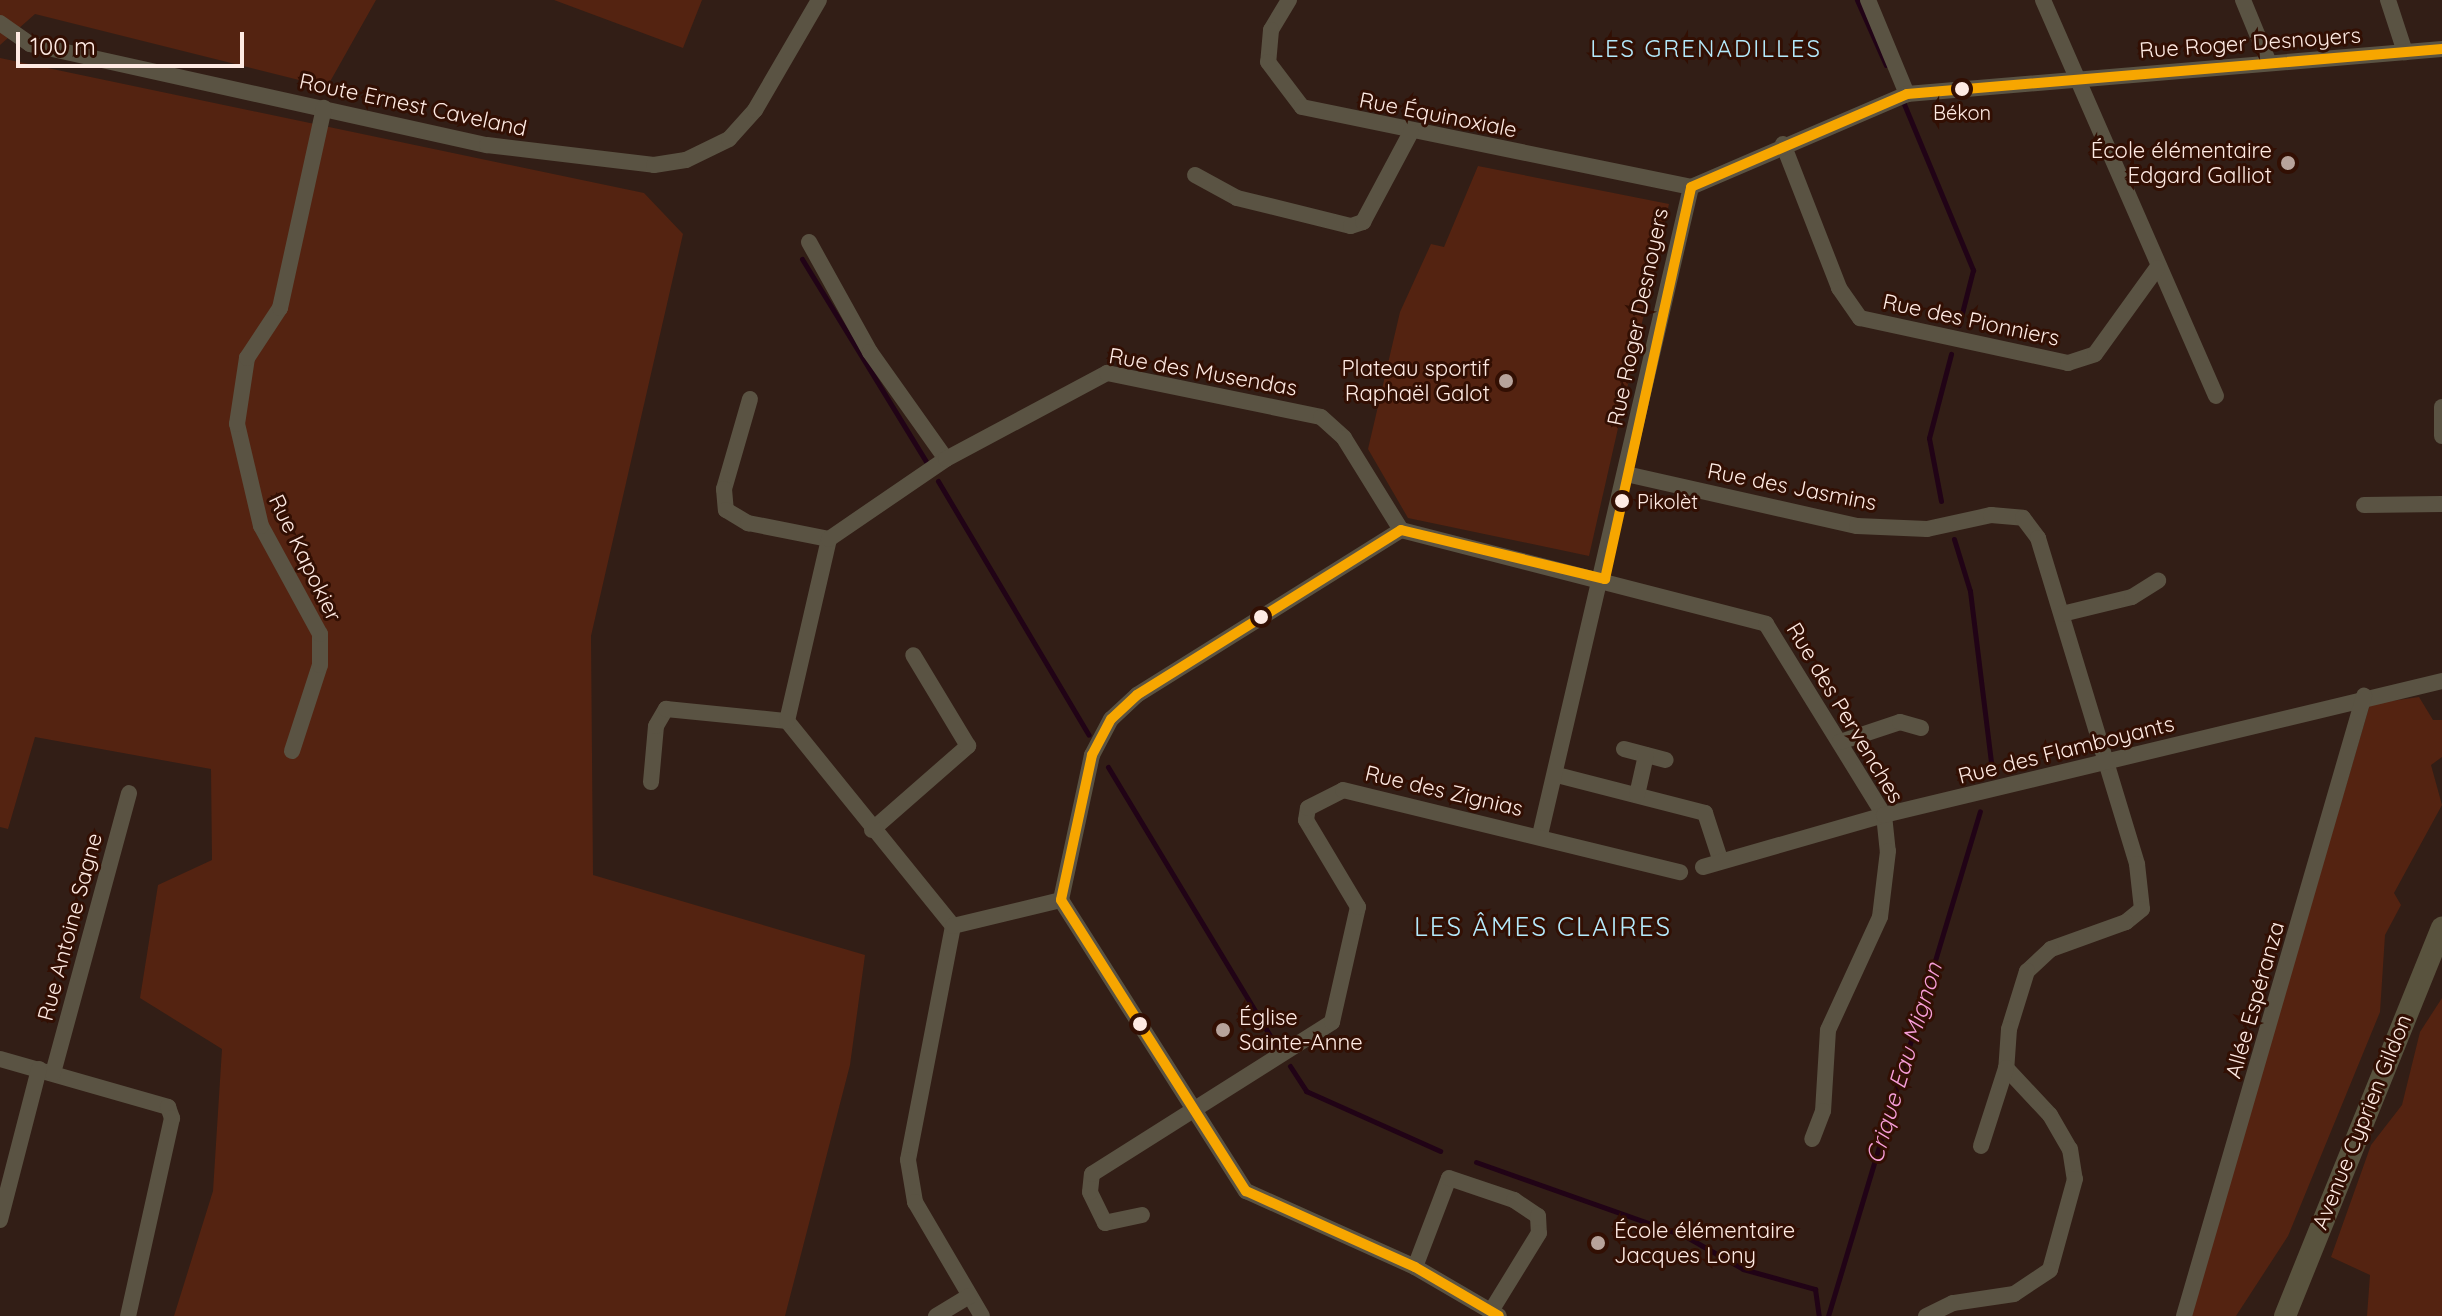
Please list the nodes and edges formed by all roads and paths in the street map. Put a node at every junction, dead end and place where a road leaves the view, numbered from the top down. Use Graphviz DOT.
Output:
graph roads {
  1 [pos="819,0"];
  2 [pos="1289,0"];
  3 [pos="1868,0"];
  4 [pos="2043,0"];
  5 [pos="2243,0"];
  6 [pos="2388,0"];
  7 [pos="0,23"];
  8 [pos="2442,49"];
  9 [pos="2405,52"];
  10 [pos="2269,63"];
  11 [pos="2075,79"];
  12 [pos="1907,94"];
  13 [pos="324,108"];
  14 [pos="1411,132"];
  15 [pos="1783,144"];
  16 [pos="1195,175"];
  17 [pos="1691,187"];
  18 [pos="809,242"];
  19 [pos="2157,268"];
  20 [pos="2216,396"];
  21 [pos="750,399"];
  22 [pos="2442,407"];
  23 [pos="2442,436"];
  24 [pos="946,459"];
  25 [pos="1626,474"];
  26 [pos="2442,504"];
  27 [pos="2364,505"];
  28 [pos="1401,530"];
  29 [pos="829,539"];
  30 [pos="1605,579"];
  31 [pos="2158,581"];
  32 [pos="2062,614"];
  33 [pos="913,655"];
  34 [pos="2442,681"];
  35 [pos="2364,696"];
  36 [pos="787,721"];
  37 [pos="1921,728"];
  38 [pos="1840,742"];
  39 [pos="1624,749"];
  40 [pos="292,751"];
  41 [pos="1646,755"];
  42 [pos="1666,760"];
  43 [pos="2107,764"];
  44 [pos="1557,775"];
  45 [pos="651,782"];
  46 [pos="129,793"];
  47 [pos="1637,795"];
  48 [pos="1884,815"];
  49 [pos="872,830"];
  50 [pos="1540,835"];
  51 [pos="1720,859"];
  52 [pos="1703,867"];
  53 [pos="1680,872"];
  54 [pos="1061,900"];
  55 [pos="953,926"];
  56 [pos="2441,934"];
  57 [pos="0,1059"];
  58 [pos="2006,1068"];
  59 [pos="46,1071"];
  60 [pos="1193,1110"];
  61 [pos="1812,1139"];
  62 [pos="1981,1146"];
  63 [pos="1142,1215"];
  64 [pos="0,1220"];
  65 [pos="1415,1267"];
  66 [pos="969,1296"];
  67 [pos="1495,1313"];
  68 [pos="128,1316"];
  69 [pos="936,1316"];
  70 [pos="982,1316"];
  71 [pos="1926,1316"];
  72 [pos="2184,1316"];
  73 [pos="2285,1316"];
  1 -- 13 [label="street, Route Ernest Caveland"];
  2 -- 14 [label="street, Rue Équinoxiale"];
  3 -- 12 [label="street"];
  4 -- 11 [label="street"];
  5 -- 10 [label="street"];
  6 -- 9 [label="street"];
  7 -- 13 [label="street, Route Ernest Caveland"];
  8 -- 9 [label="street, Rue Roger Desnoyers"];
  9 -- 10 [label="street, Rue Roger Desnoyers"];
  10 -- 11 [label="street, Rue Roger Desnoyers"];
  11 -- 12 [label="street, Rue Roger Desnoyers"];
  11 -- 19 [label="street"];
  12 -- 15 [label="street, Rue Roger Desnoyers"];
  13 -- 40 [label="street, Rue Kapokier"];
  14 -- 16 [label="street"];
  14 -- 17 [label="street, Rue Équinoxiale"];
  15 -- 17 [label="street, Rue Roger Desnoyers"];
  15 -- 19 [label="street, Rue des Pionniers"];
  17 -- 25 [label="street, Rue Roger Desnoyers"];
  18 -- 24 [label="street"];
  19 -- 20 [label="street"];
  21 -- 29 [label="street"];
  22 -- 23 [label="street"];
  24 -- 28 [label="street, Rue des Musendas"];
  24 -- 29 [label="street, Rue des Musendas"];
  25 -- 30 [label="street, Rue Roger Desnoyers"];
  25 -- 32 [label="street, Rue des Jasmins"];
  26 -- 27 [label="street"];
  28 -- 30 [label="street, Rue des Pervenches"];
  28 -- 54 [label="street"];
  29 -- 36 [label="street"];
  30 -- 38 [label="street, Rue des Pervenches"];
  30 -- 44 [label="street, Rue Roger Desnoyers"];
  31 -- 32 [label="street"];
  32 -- 43 [label="street, Rue des Jasmins"];
  33 -- 49 [label="street"];
  34 -- 35 [label="street, Rue des Flamboyants"];
  35 -- 43 [label="street, Rue des Flamboyants"];
  35 -- 72 [label="street, Allée Espéranza"];
  36 -- 45 [label="street"];
  36 -- 49 [label="street"];
  37 -- 38 [label="street"];
  38 -- 48 [label="street, Rue des Pervenches"];
  39 -- 41 [label="street"];
  41 -- 42 [label="street"];
  41 -- 47 [label="street"];
  43 -- 48 [label="street, Rue des Flamboyants"];
  43 -- 58 [label="street, Rue des Jasmins"];
  44 -- 47 [label="street"];
  44 -- 50 [label="street, Rue Roger Desnoyers"];
  46 -- 59 [label="street, Rue Antoine Sagne"];
  47 -- 51 [label="street"];
  48 -- 51 [label="street, Rue des Flamboyants"];
  48 -- 61 [label="street, Rue des Pervenches"];
  49 -- 55 [label="street"];
  50 -- 53 [label="street"];
  50 -- 60 [label="street, Rue des Zignias"];
  51 -- 52 [label="street, Rue des Flamboyants"];
  54 -- 55 [label="street"];
  54 -- 60 [label="street"];
  55 -- 66 [label="street"];
  56 -- 73 [label="street, Avenue Cyprien Gildon"];
  57 -- 59 [label="street"];
  58 -- 62 [label="street"];
  58 -- 71 [label="street"];
  59 -- 64 [label="street, Rue Antoine Sagne"];
  59 -- 68 [label="street"];
  60 -- 63 [label="street"];
  60 -- 65 [label="street"];
  65 -- 67 [label="street"];
  65 -- 67 [label="street"];
  66 -- 69 [label="street"];
  66 -- 70 [label="street"];
}
